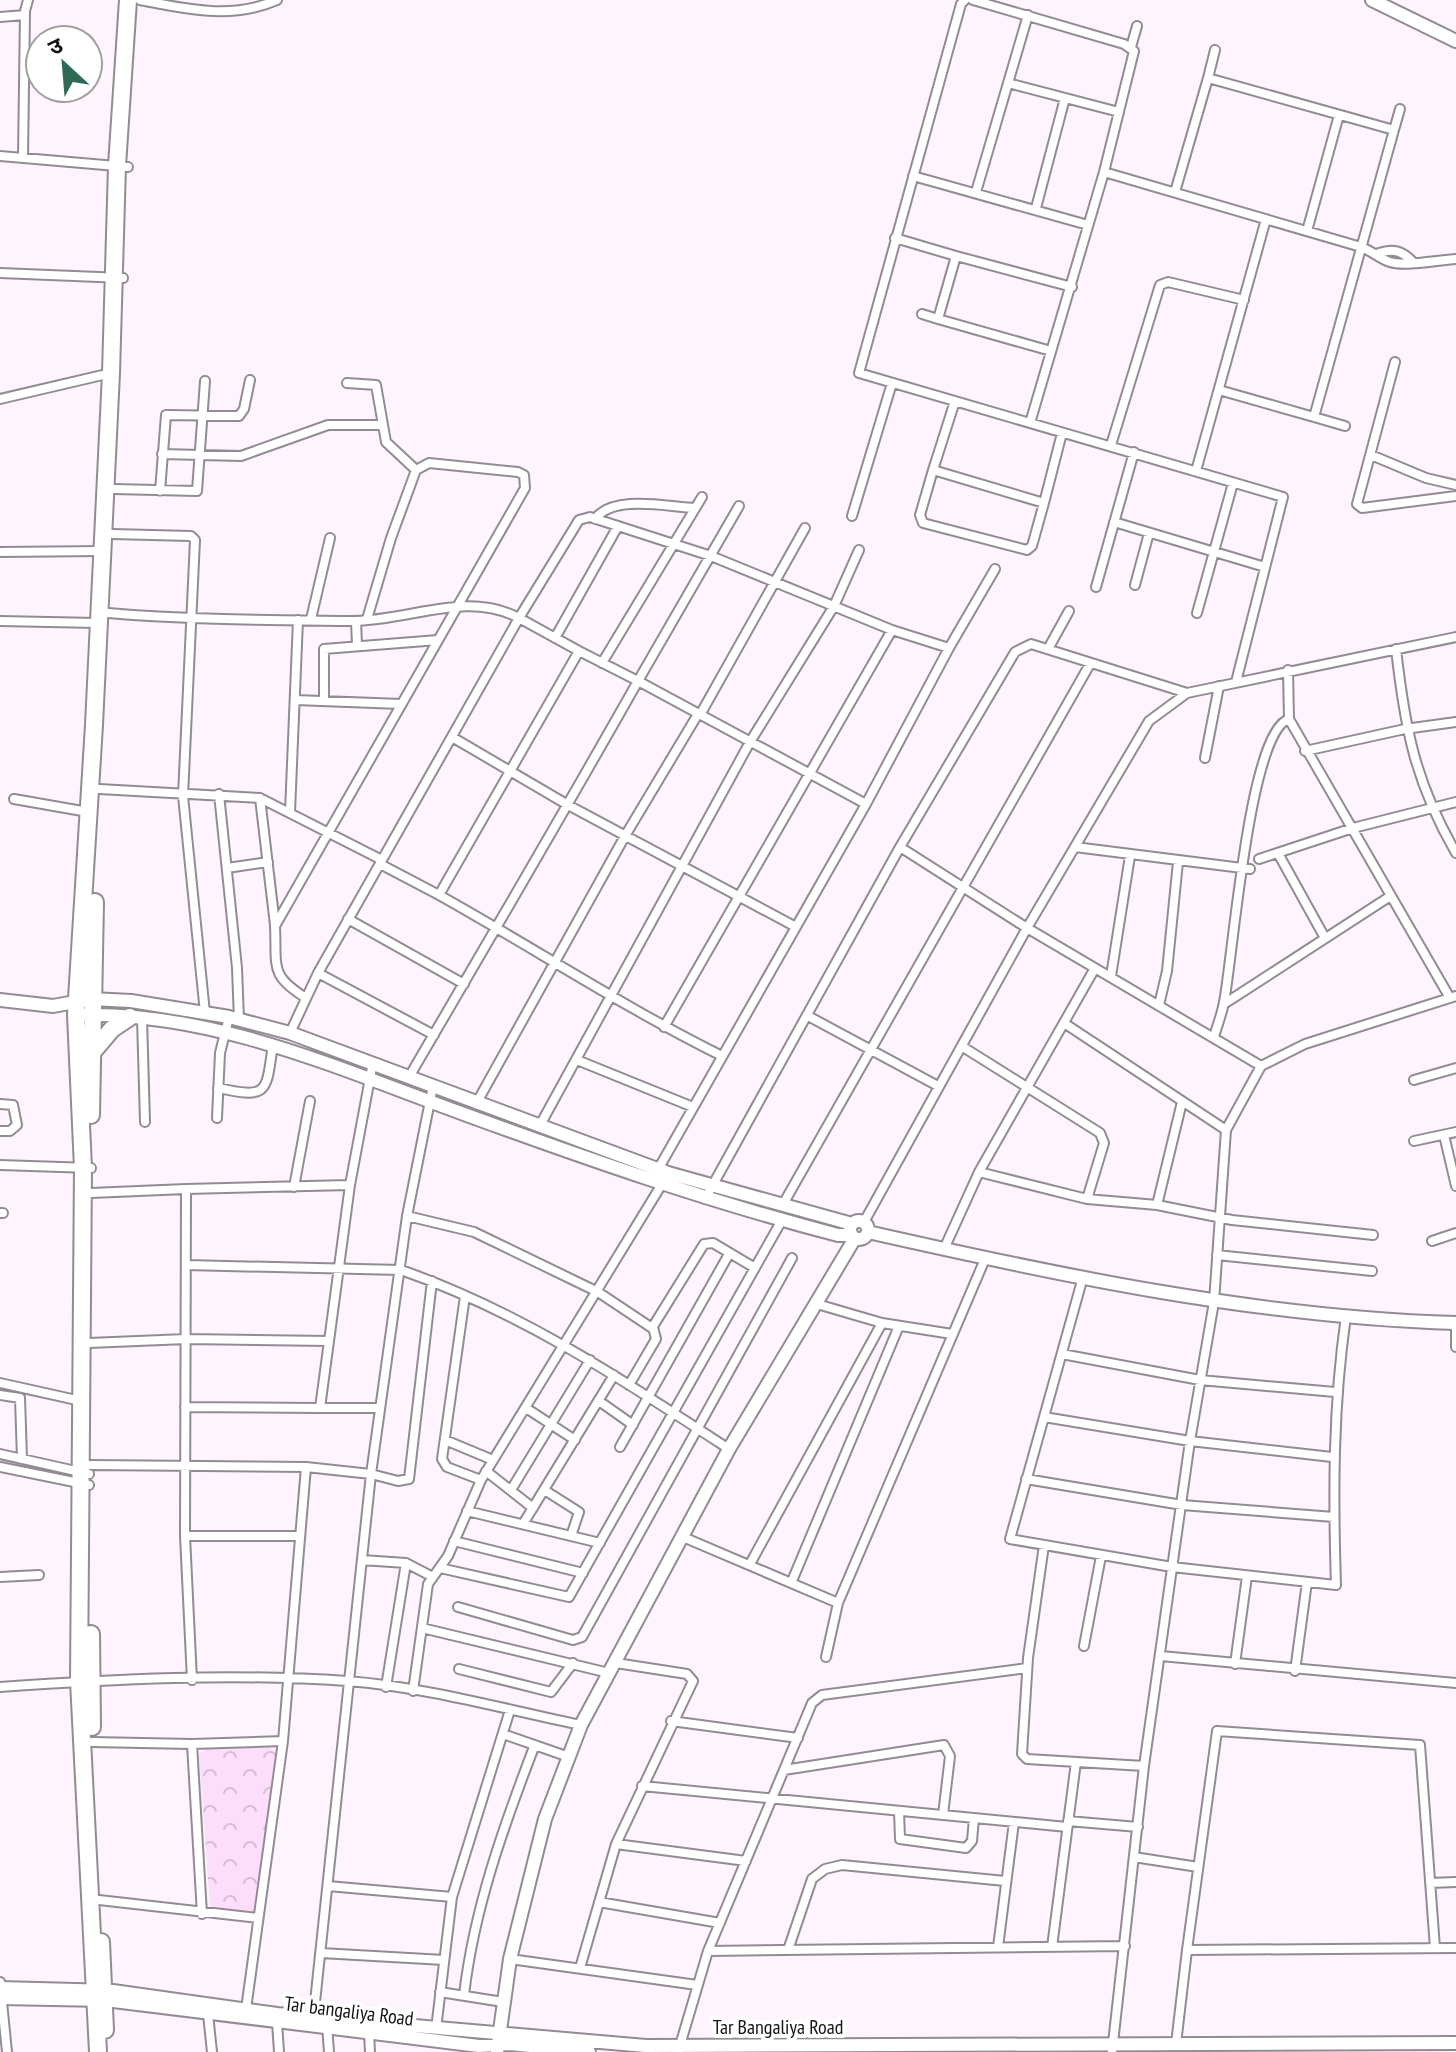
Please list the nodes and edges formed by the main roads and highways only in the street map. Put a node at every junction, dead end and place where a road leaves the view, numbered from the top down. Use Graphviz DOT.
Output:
graph roads {
  1 [pos="128,0"];
  2 [pos="139,0"];
  3 [pos="123,166"];
  4 [pos="118,278"];
  5 [pos="103,618"];
  6 [pos="84,1007"];
  7 [pos="136,1018"];
  8 [pos="90,1055"];
  9 [pos="87,1168"];
  10 [pos="85,1402"];
  11 [pos="85,1681"];
  12 [pos="99,1995"];
  13 [pos="98,2052"];
  14 [pos="106,2052"];
  1 -- 3 [label="highway"];
  2 -- 3 [label="highway"];
  3 -- 4 [label="highway"];
  4 -- 5 [label="highway"];
  4 -- 5 [label="highway"];
  5 -- 6 [label="highway"];
  5 -- 6 [label="highway"];
  6 -- 8 [label="highway"];
  6 -- 9 [label="highway"];
  7 -- 8 [label="highway"];
  8 -- 9 [label="highway"];
  9 -- 10 [label="highway"];
  9 -- 10 [label="highway"];
  10 -- 11 [label="highway"];
  11 -- 12 [label="highway"];
  11 -- 12 [label="highway"];
  12 -- 13 [label="highway"];
  12 -- 14 [label="highway"];
}
